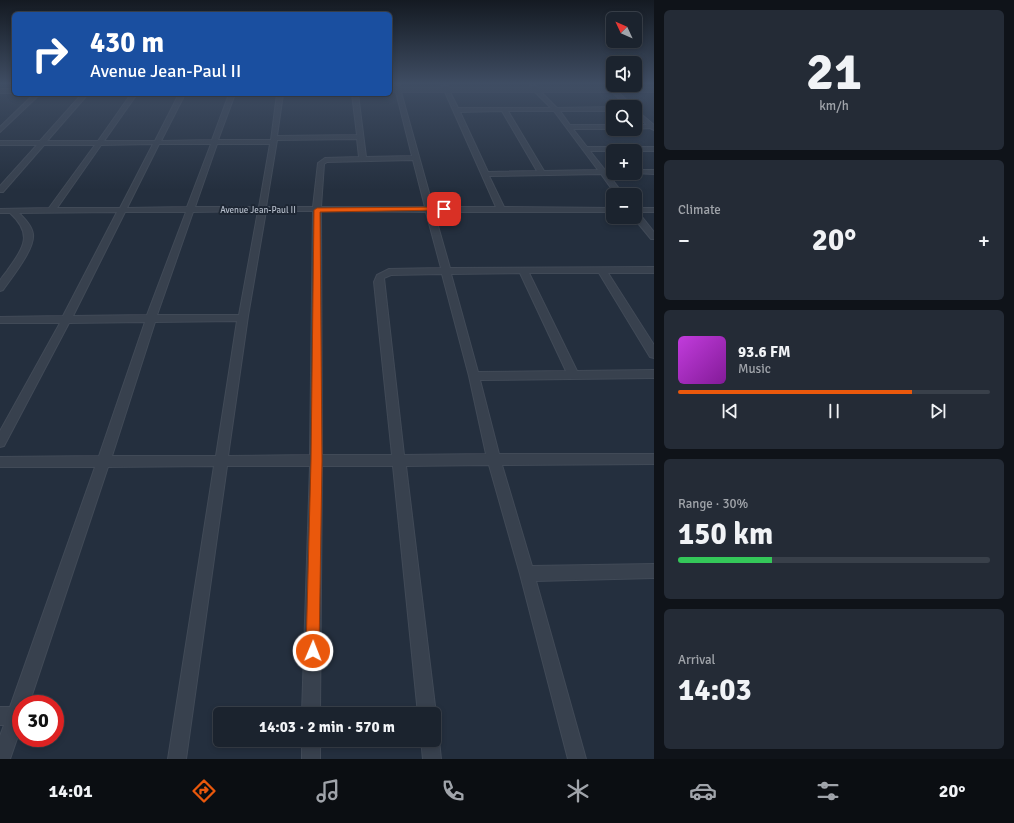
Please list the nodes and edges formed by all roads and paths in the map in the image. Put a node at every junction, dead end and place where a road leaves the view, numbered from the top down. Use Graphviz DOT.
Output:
graph roads {
  1 [pos="12,118"];
  2 [pos="64,118"];
  3 [pos="116,118"];
  4 [pos="169,118"];
  5 [pos="223,118"];
  6 [pos="277,118"];
  7 [pos="358,118"];
  8 [pos="404,118"];
  9 [pos="460,118"];
  10 [pos="509,118"];
  11 [pos="562,118"];
  12 [pos="644,118"];
  13 [pos="642,126"];
  14 [pos="568,127"];
  15 [pos="606,127"];
  16 [pos="653,127"];
  17 [pos="0,130"];
  18 [pos="360,137"];
  19 [pos="274,140"];
  20 [pos="0,143"];
  21 [pos="98,143"];
  22 [pos="156,143"];
  23 [pos="213,143"];
  24 [pos="42,144"];
  25 [pos="584,149"];
  26 [pos="654,149"];
  27 [pos="416,158"];
  28 [pos="363,159"];
  29 [pos="601,172"];
  30 [pos="606,172"];
  31 [pos="642,172"];
  32 [pos="654,172"];
  33 [pos="542,173"];
  34 [pos="485,174"];
  35 [pos="614,188"];
  36 [pos="0,190"];
  37 [pos="262,209"];
  38 [pos="430,209"];
  39 [pos="500,209"];
  40 [pos="123,210"];
  41 [pos="190,210"];
  42 [pos="317,210"];
  43 [pos="606,210"];
  44 [pos="642,210"];
  45 [pos="654,210"];
  46 [pos="0,211"];
  47 [pos="12,211"];
  48 [pos="51,211"];
  49 [pos="642,222"];
  50 [pos="645,226"];
  51 [pos="654,226"];
  52 [pos="654,237"];
  53 [pos="523,270"];
  54 [pos="602,270"];
  55 [pos="654,270"];
  56 [pos="446,271"];
  57 [pos="0,288"];
  58 [pos="243,318"];
  59 [pos="151,319"];
  60 [pos="0,320"];
  61 [pos="66,320"];
  62 [pos="654,354"];
  63 [pos="654,374"];
  64 [pos="474,376"];
  65 [pos="574,376"];
  66 [pos="0,442"];
  67 [pos="654,459"];
  68 [pos="494,460"];
  69 [pos="104,461"];
  70 [pos="316,461"];
  71 [pos="400,461"];
  72 [pos="0,462"];
  73 [pos="222,462"];
  74 [pos="654,571"];
  75 [pos="527,574"];
  76 [pos="312,707"];
  77 [pos="426,707"];
  78 [pos="8,716"];
  79 [pos="311,747"];
  80 [pos="431,747"];
  81 [pos="1,759"];
  82 [pos="177,759"];
  83 [pos="311,759"];
  84 [pos="432,759"];
  85 [pos="577,759"];
  1 -- 17 [label="street"];
  2 -- 24 [label="street"];
  3 -- 21 [label="street"];
  4 -- 22 [label="street"];
  5 -- 23 [label="street"];
  6 -- 19 [label="street"];
  7 -- 18 [label="street"];
  8 -- 27 [label="street"];
  9 -- 34 [label="street"];
  10 -- 33 [label="street"];
  11 -- 14 [label="street"];
  12 -- 16 [label="street"];
  13 -- 16 [label="street"];
  14 -- 15 [label="street"];
  14 -- 25 [label="street"];
  18 -- 19 [label="street"];
  18 -- 28 [label="street"];
  19 -- 23 [label="street"];
  19 -- 37 [label="street"];
  20 -- 24 [label="street"];
  21 -- 22 [label="street"];
  21 -- 24 [label="street"];
  21 -- 48 [label="street"];
  22 -- 23 [label="street"];
  22 -- 40 [label="street"];
  23 -- 41 [label="street"];
  24 -- 36 [label="street"];
  25 -- 26 [label="street"];
  25 -- 29 [label="street"];
  27 -- 28 [label="street"];
  27 -- 38 [label="street"];
  28 -- 42 [label="street"];
  29 -- 30 [label="street"];
  29 -- 33 [label="street"];
  29 -- 35 [label="street"];
  31 -- 32 [label="street"];
  33 -- 34 [label="street"];
  34 -- 39 [label="street"];
  37 -- 41 [label="street, Avenue Jean-Paul II"];
  37 -- 42 [label="street, Avenue Jean-Paul II"];
  37 -- 58 [label="street"];
  38 -- 39 [label="street, Avenue Jean-Paul II"];
  38 -- 42 [label="street, Avenue Jean-Paul II"];
  38 -- 56 [label="street"];
  39 -- 43 [label="street, Avenue Jean-Paul II"];
  40 -- 41 [label="street, Avenue Jean-Paul II"];
  40 -- 48 [label="street, Avenue Jean-Paul II"];
  40 -- 61 [label="street"];
  41 -- 59 [label="street"];
  42 -- 70 [label="street"];
  44 -- 45 [label="street"];
  46 -- 47 [label="street, Avenue Jean-Paul II"];
  47 -- 48 [label="street, Avenue Jean-Paul II"];
  47 -- 57 [label="street"];
  49 -- 50 [label="street"];
  50 -- 51 [label="street"];
  50 -- 52 [label="street"];
  53 -- 54 [label="street"];
  53 -- 56 [label="street"];
  53 -- 65 [label="street"];
  54 -- 55 [label="street"];
  54 -- 62 [label="street"];
  56 -- 64 [label="street"];
  56 -- 71 [label="street"];
  58 -- 59 [label="street"];
  58 -- 73 [label="street"];
  59 -- 61 [label="street"];
  59 -- 69 [label="street"];
  60 -- 61 [label="street"];
  61 -- 66 [label="street"];
  63 -- 65 [label="street"];
  64 -- 65 [label="street"];
  64 -- 68 [label="street"];
  67 -- 68 [label="street"];
  68 -- 71 [label="street"];
  68 -- 75 [label="street"];
  69 -- 72 [label="street"];
  69 -- 73 [label="street"];
  69 -- 78 [label="street"];
  70 -- 71 [label="street"];
  70 -- 73 [label="street"];
  70 -- 76 [label="street"];
  71 -- 77 [label="street"];
  73 -- 82 [label="street"];
  74 -- 75 [label="street"];
  75 -- 85 [label="street"];
  78 -- 81 [label="street"];
  79 -- 83 [label="street"];
  80 -- 84 [label="street"];
}
